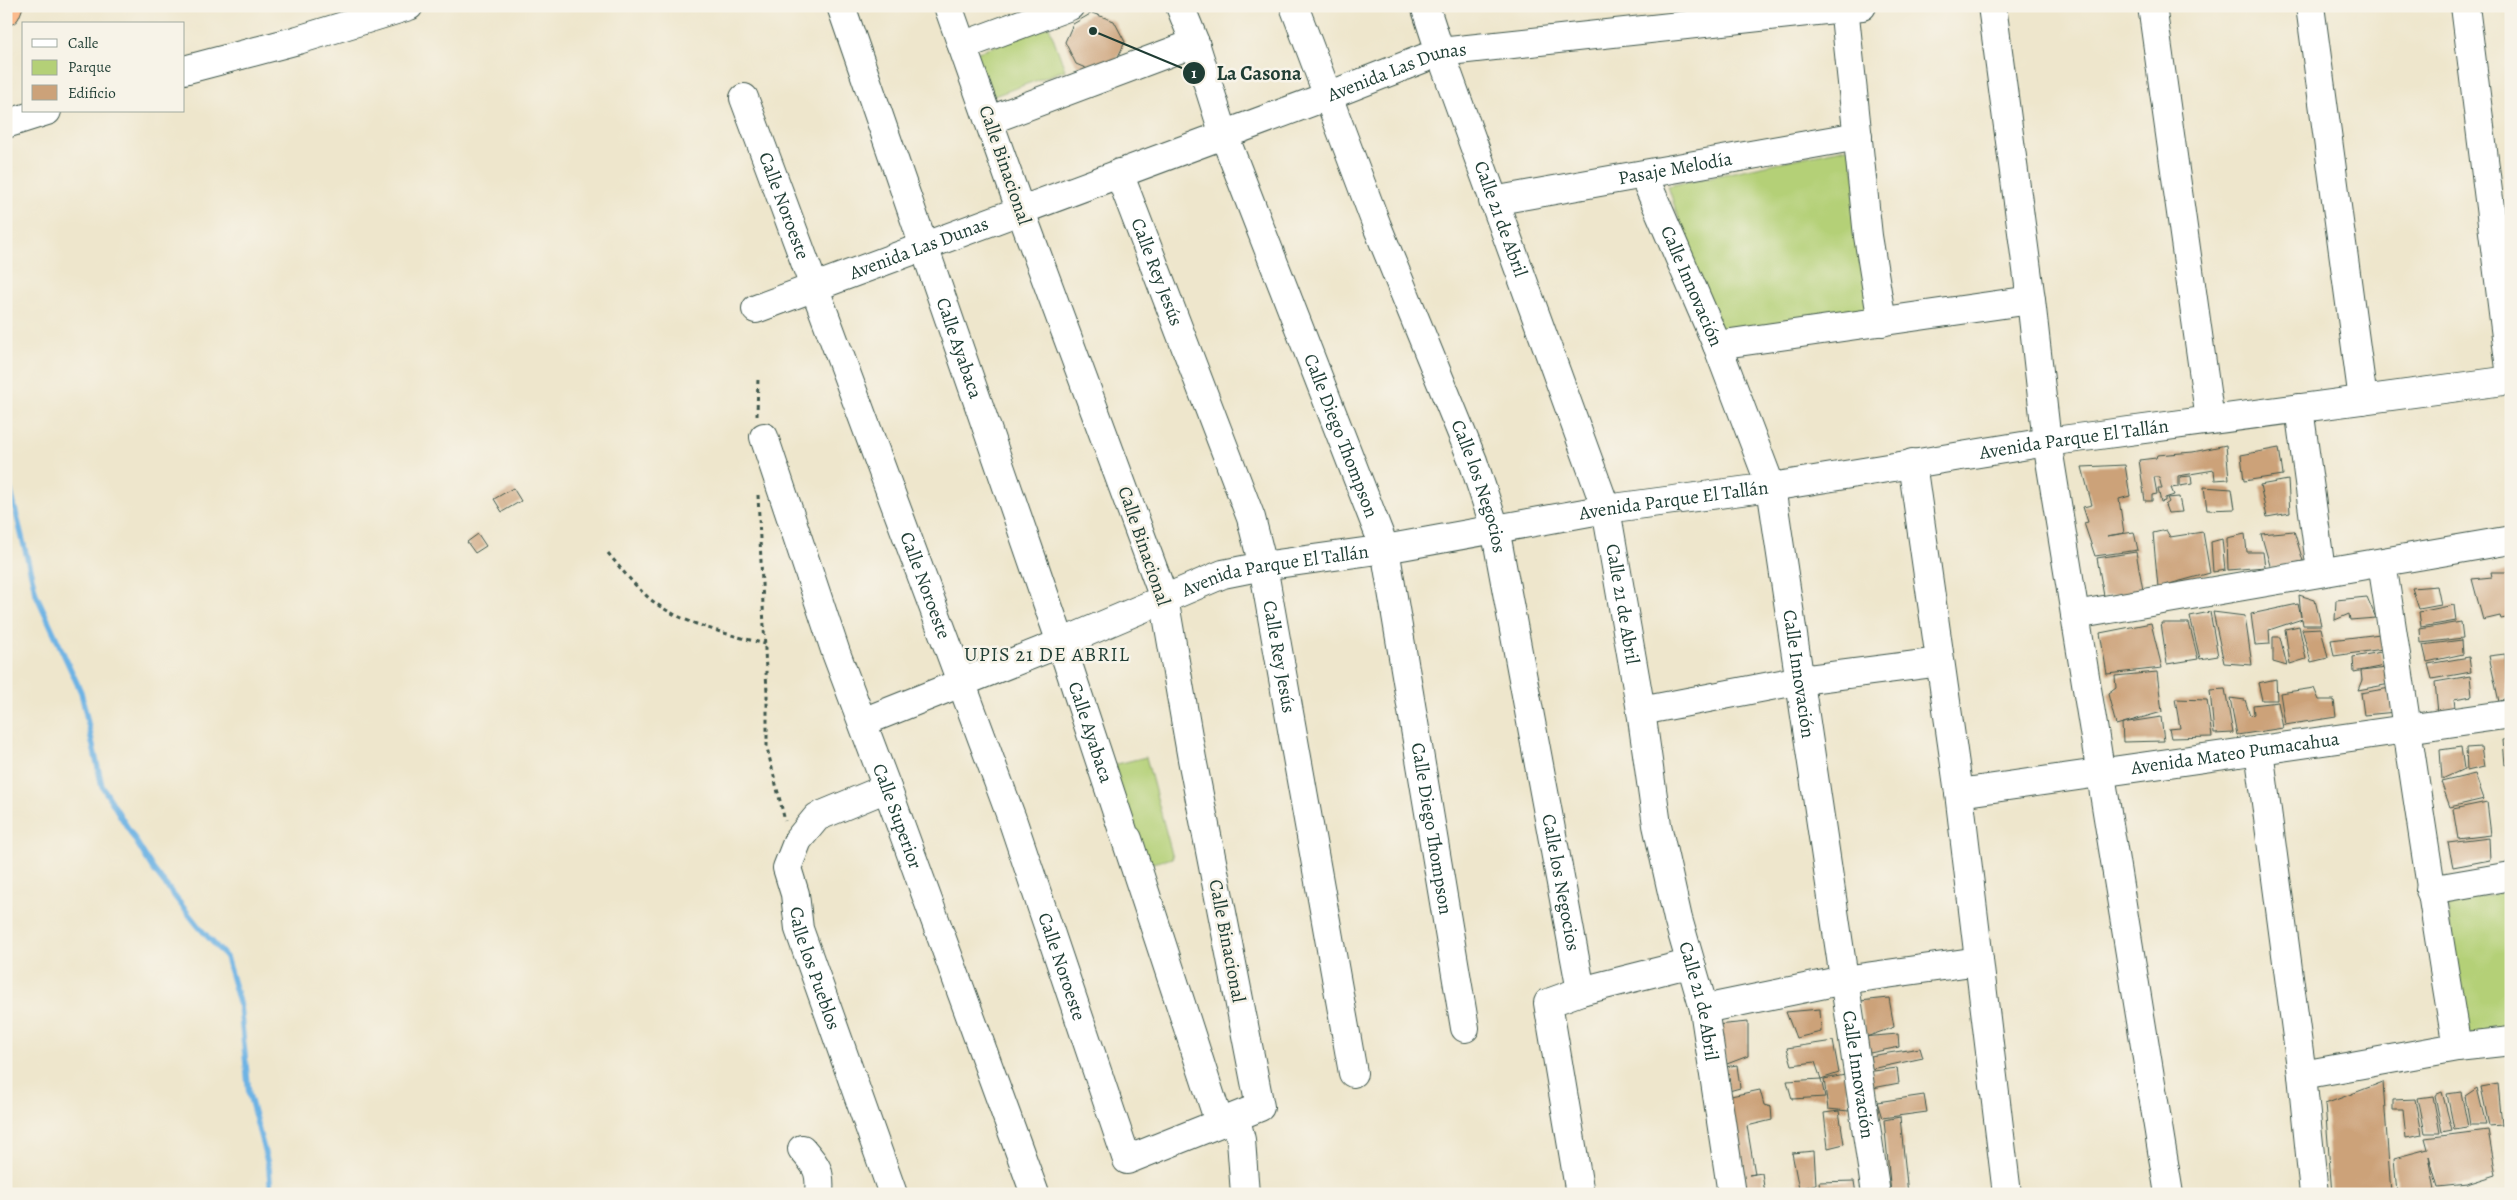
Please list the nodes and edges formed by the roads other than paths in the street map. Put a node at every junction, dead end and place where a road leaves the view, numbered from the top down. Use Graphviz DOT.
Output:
graph roads {
  1 [pos="8,6"];
  2 [pos="409,6"];
  3 [pos="841,6"];
  4 [pos="948,6"];
  5 [pos="1180,6"];
  6 [pos="1294,6"];
  7 [pos="1426,6"];
  8 [pos="1992,6"];
  9 [pos="2152,6"];
  10 [pos="2310,6"];
  11 [pos="2465,6"];
  12 [pos="1067,7"];
  13 [pos="1850,7"];
  14 [pos="6,11"];
  15 [pos="1195,43"];
  16 [pos="962,46"];
  17 [pos="1440,52"];
  18 [pos="185,70"];
  19 [pos="1328,96"];
  20 [pos="744,98"];
  21 [pos="44,112"];
  22 [pos="990,120"];
  23 [pos="6,124"];
  24 [pos="1224,135"];
  25 [pos="1858,136"];
  26 [pos="1119,173"];
  27 [pos="1644,176"];
  28 [pos="1493,200"];
  29 [pos="1020,209"];
  30 [pos="923,245"];
  31 [pos="815,286"];
  32 [pos="2031,300"];
  33 [pos="756,309"];
  34 [pos="1882,322"];
  35 [pos="1717,345"];
  36 [pos="2511,378"];
  37 [pos="2363,400"];
  38 [pos="2299,408"];
  39 [pos="2210,420"];
  40 [pos="761,430"];
  41 [pos="2047,442"];
  42 [pos="1912,463"];
  43 [pos="1771,486"];
  44 [pos="1606,509"];
  45 [pos="1495,528"];
  46 [pos="2511,540"];
  47 [pos="1386,549"];
  48 [pos="2382,562"];
  49 [pos="1263,566"];
  50 [pos="2321,571"];
  51 [pos="1164,598"];
  52 [pos="2075,615"];
  53 [pos="1061,643"];
  54 [pos="1940,662"];
  55 [pos="1801,680"];
  56 [pos="960,683"];
  57 [pos="1641,711"];
  58 [pos="2511,714"];
  59 [pos="863,722"];
  60 [pos="2408,729"];
  61 [pos="2259,750"];
  62 [pos="2100,773"];
  63 [pos="887,788"];
  64 [pos="1959,793"];
  65 [pos="1128,839"];
  66 [pos="2511,876"];
  67 [pos="2430,890"];
  68 [pos="1979,961"];
  69 [pos="1691,965"];
  70 [pos="1844,980"];
  71 [pos="1581,991"];
  72 [pos="1704,1009"];
  73 [pos="1466,1028"];
  74 [pos="2511,1041"];
  75 [pos="2457,1046"];
  76 [pos="1353,1073"];
  77 [pos="2302,1075"];
  78 [pos="1224,1119"];
  79 [pos="802,1149"];
  80 [pos="820,1194"];
  81 [pos="893,1194"];
  82 [pos="1035,1194"];
  83 [pos="1245,1194"];
  84 [pos="1580,1194"];
  85 [pos="1732,1194"];
  86 [pos="1876,1194"];
  87 [pos="2007,1194"];
  88 [pos="2169,1194"];
  89 [pos="2314,1194"];
  1 -- 14 [label="highway"];
  2 -- 18 [label="street"];
  3 -- 30 [label="street, Calle Ayabaca"];
  4 -- 16 [label="street, Calle Binacional"];
  5 -- 15 [label="street, Calle Diego Thompson"];
  6 -- 19 [label="street, Calle los Negocios"];
  7 -- 17 [label="street, Calle 21 de Abril"];
  8 -- 32 [label="street"];
  9 -- 39 [label="street"];
  10 -- 37 [label="street"];
  11 -- 36 [label="street"];
  12 -- 16 [label="street"];
  13 -- 17 [label="street, Avenida Las Dunas"];
  13 -- 25 [label="street"];
  15 -- 22 [label="street"];
  15 -- 24 [label="street, Calle Diego Thompson"];
  16 -- 22 [label="street, Calle Binacional"];
  17 -- 19 [label="street, Avenida Las Dunas"];
  17 -- 28 [label="street, Calle 21 de Abril"];
  19 -- 24 [label="street, Avenida Las Dunas"];
  19 -- 45 [label="street, Calle los Negocios"];
  20 -- 31 [label="street, Calle Noroeste"];
  21 -- 23 [label="street"];
  22 -- 29 [label="street, Calle Binacional"];
  24 -- 26 [label="street, Avenida Las Dunas"];
  24 -- 47 [label="street, Calle Diego Thompson"];
  25 -- 27 [label="street, Pasaje Melodía"];
  25 -- 34 [label="street"];
  26 -- 29 [label="street, Avenida Las Dunas"];
  26 -- 49 [label="street, Calle Rey Jesús"];
  27 -- 28 [label="street, Pasaje Melodía"];
  27 -- 35 [label="street, Calle Innovación"];
  28 -- 44 [label="street, Calle 21 de Abril"];
  29 -- 30 [label="street, Avenida Las Dunas"];
  29 -- 51 [label="street, Calle Binacional"];
  30 -- 31 [label="street, Avenida Las Dunas"];
  30 -- 53 [label="street, Calle Ayabaca"];
  31 -- 33 [label="street, Avenida Las Dunas"];
  31 -- 56 [label="street, Calle Noroeste"];
  32 -- 34 [label="street"];
  32 -- 41 [label="street"];
  34 -- 35 [label="street"];
  35 -- 43 [label="street, Calle Innovación"];
  36 -- 37 [label="street, Avenida Parque El Tallán"];
  37 -- 38 [label="street, Avenida Parque El Tallán"];
  38 -- 39 [label="street, Avenida Parque El Tallán"];
  38 -- 50 [label="street"];
  39 -- 41 [label="street, Avenida Parque El Tallán"];
  40 -- 59 [label="street, Calle Superior"];
  41 -- 42 [label="street, Avenida Parque El Tallán"];
  41 -- 52 [label="street"];
  42 -- 43 [label="street, Avenida Parque El Tallán"];
  42 -- 54 [label="street"];
  43 -- 44 [label="street, Avenida Parque El Tallán"];
  43 -- 55 [label="street, Calle Innovación"];
  44 -- 45 [label="street, Avenida Parque El Tallán"];
  44 -- 57 [label="street, Calle 21 de Abril"];
  45 -- 47 [label="street, Avenida Parque El Tallán"];
  45 -- 71 [label="street, Calle los Negocios"];
  46 -- 48 [label="street"];
  47 -- 49 [label="street, Avenida Parque El Tallán"];
  47 -- 73 [label="street, Calle Diego Thompson"];
  48 -- 50 [label="street"];
  48 -- 60 [label="street"];
  49 -- 51 [label="street, Avenida Parque El Tallán"];
  49 -- 76 [label="street, Calle Rey Jesús"];
  50 -- 52 [label="street"];
  51 -- 53 [label="street, Avenida Parque El Tallán"];
  51 -- 78 [label="street, Calle Binacional"];
  52 -- 62 [label="street"];
  53 -- 56 [label="street, Avenida Parque El Tallán"];
  53 -- 78 [label="street, Calle Ayabaca"];
  54 -- 55 [label="street"];
  54 -- 64 [label="street"];
  55 -- 57 [label="street"];
  55 -- 70 [label="street, Calle Innovación"];
  56 -- 59 [label="street, Avenida Parque El Tallán"];
  56 -- 78 [label="street, Calle Noroeste"];
  57 -- 69 [label="street, Calle 21 de Abril"];
  58 -- 60 [label="street, Avenida Mateo Pumacahua"];
  59 -- 63 [label="street, Calle Superior"];
  60 -- 61 [label="street, Avenida Mateo Pumacahua"];
  60 -- 67 [label="street"];
  61 -- 62 [label="street, Avenida Mateo Pumacahua"];
  61 -- 77 [label="street"];
  62 -- 64 [label="street, Avenida Mateo Pumacahua"];
  62 -- 88 [label="street"];
  63 -- 81 [label="street, Calle los Pueblos"];
  63 -- 82 [label="street, Calle Superior"];
  64 -- 68 [label="street"];
  65 -- 78 [label="street"];
  66 -- 67 [label="street"];
  67 -- 75 [label="street"];
  68 -- 70 [label="street"];
  68 -- 87 [label="street"];
  69 -- 71 [label="street"];
  69 -- 72 [label="street, Calle 21 de Abril"];
  70 -- 72 [label="street"];
  70 -- 86 [label="street, Calle Innovación"];
  71 -- 84 [label="street"];
  72 -- 85 [label="street, Calle 21 de Abril"];
  74 -- 75 [label="street"];
  75 -- 77 [label="street"];
  77 -- 89 [label="street"];
  78 -- 83 [label="street"];
  79 -- 80 [label="street"];
}
